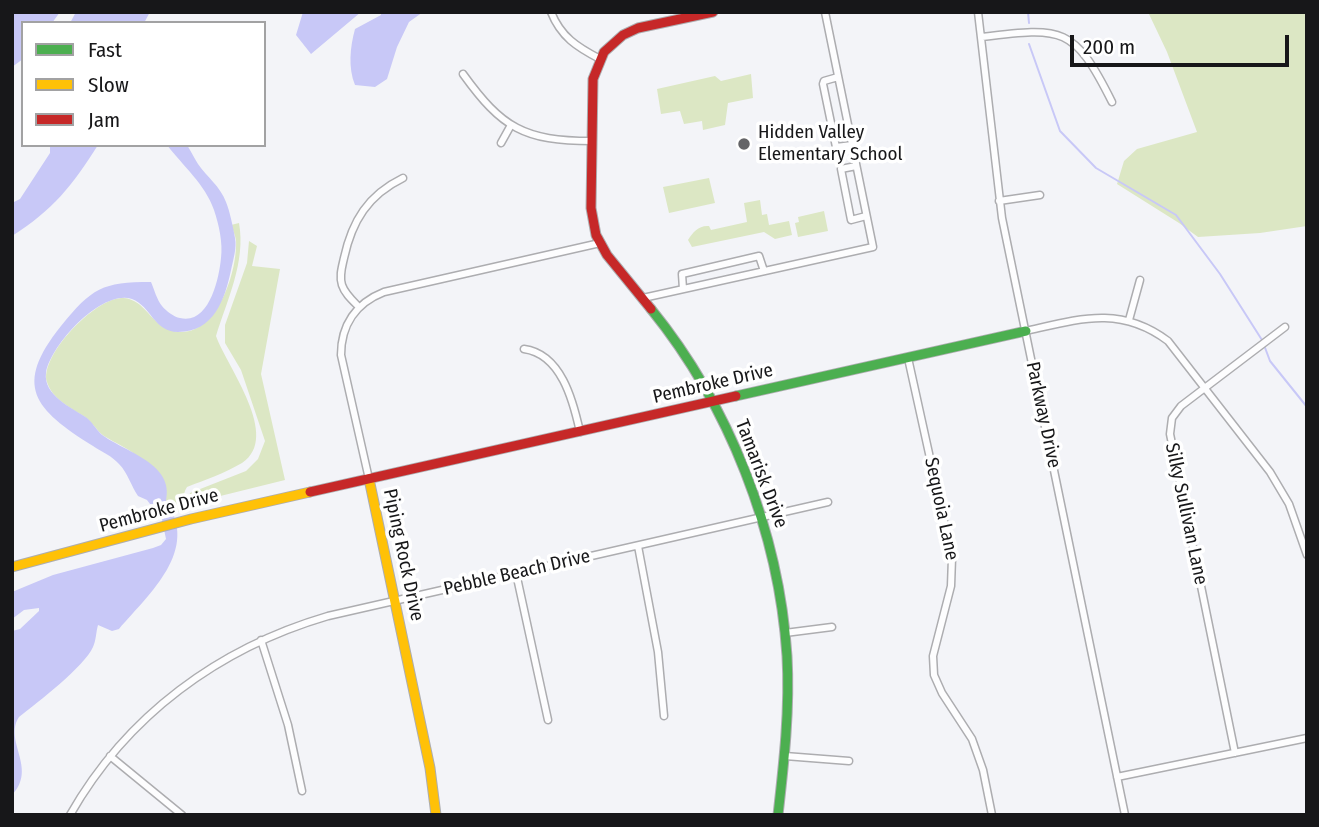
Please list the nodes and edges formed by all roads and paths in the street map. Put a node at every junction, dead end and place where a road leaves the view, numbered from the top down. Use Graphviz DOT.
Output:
graph roads {
  1 [pos="551,12"];
  2 [pos="713,12"];
  3 [pos="825,12"];
  4 [pos="978,12"];
  5 [pos="982,37"];
  6 [pos="600,59"];
  7 [pos="463,74"];
  8 [pos="838,77"];
  9 [pos="1112,102"];
  10 [pos="511,125"];
  11 [pos="592,141"];
  12 [pos="501,143"];
  13 [pos="852,145"];
  14 [pos="856,166"];
  15 [pos="403,178"];
  16 [pos="1040,195"];
  17 [pos="999,201"];
  18 [pos="866,216"];
  19 [pos="600,243"];
  20 [pos="764,271"];
  21 [pos="1139,280"];
  22 [pos="683,289"];
  23 [pos="643,298"];
  24 [pos="359,307"];
  25 [pos="1129,320"];
  26 [pos="1285,327"];
  27 [pos="1026,331"];
  28 [pos="524,349"];
  29 [pos="908,358"];
  30 [pos="1206,387"];
  31 [pos="712,402"];
  32 [pos="580,432"];
  33 [pos="369,479"];
  34 [pos="828,502"];
  35 [pos="762,518"];
  36 [pos="638,546"];
  37 [pos="1307,555"];
  38 [pos="12,568"];
  39 [pos="516,573"];
  40 [pos="395,601"];
  41 [pos="832,627"];
  42 [pos="785,633"];
  43 [pos="261,640"];
  44 [pos="663,716"];
  45 [pos="548,720"];
  46 [pos="1307,738"];
  47 [pos="1235,753"];
  48 [pos="110,756"];
  49 [pos="785,756"];
  50 [pos="849,761"];
  51 [pos="1118,777"];
  52 [pos="302,790"];
  53 [pos="70,815"];
  54 [pos="182,815"];
  55 [pos="436,815"];
  56 [pos="778,815"];
  57 [pos="992,815"];
  58 [pos="1125,815"];
  1 -- 6 [label="street"];
  2 -- 6 [label="street"];
  3 -- 8 [label="street"];
  4 -- 5 [label="street, Parkway Drive"];
  5 -- 9 [label="street"];
  5 -- 17 [label="street, Parkway Drive"];
  6 -- 11 [label="street, Tamarisk Drive"];
  7 -- 10 [label="street"];
  8 -- 13 [label="street"];
  8 -- 13 [label="street"];
  10 -- 11 [label="street"];
  10 -- 12 [label="street"];
  11 -- 19 [label="street, Tamarisk Drive"];
  13 -- 14 [label="street"];
  14 -- 18 [label="street"];
  14 -- 18 [label="street"];
  15 -- 24 [label="street"];
  16 -- 17 [label="street"];
  17 -- 27 [label="street, Parkway Drive"];
  18 -- 20 [label="street"];
  19 -- 23 [label="street, Tamarisk Drive"];
  19 -- 24 [label="street"];
  20 -- 22 [label="street"];
  20 -- 22 [label="street"];
  21 -- 25 [label="street"];
  22 -- 23 [label="street"];
  23 -- 31 [label="street, Tamarisk Drive"];
  24 -- 33 [label="street, Piping Rock Drive"];
  25 -- 27 [label="street, Pembroke Drive"];
  25 -- 30 [label="street, Pembroke Drive"];
  26 -- 30 [label="street, Silky Sullivan Lane"];
  27 -- 29 [label="street, Pembroke Drive"];
  27 -- 51 [label="street, Parkway Drive"];
  28 -- 32 [label="street"];
  29 -- 31 [label="street, Pembroke Drive"];
  29 -- 57 [label="street, Sequoia Lane"];
  30 -- 37 [label="street, Pembroke Drive"];
  30 -- 47 [label="street, Silky Sullivan Lane"];
  31 -- 32 [label="street, Pembroke Drive"];
  31 -- 35 [label="street, Tamarisk Drive"];
  32 -- 33 [label="street, Pembroke Drive"];
  33 -- 38 [label="street, Pembroke Drive"];
  33 -- 40 [label="street, Piping Rock Drive"];
  34 -- 35 [label="street, Pebble Beach Drive"];
  35 -- 36 [label="street, Pebble Beach Drive"];
  35 -- 42 [label="street, Tamarisk Drive"];
  36 -- 39 [label="street, Pebble Beach Drive"];
  36 -- 44 [label="street"];
  39 -- 40 [label="street, Pebble Beach Drive"];
  39 -- 45 [label="street"];
  40 -- 43 [label="street, Pebble Beach Drive"];
  40 -- 55 [label="street, Piping Rock Drive"];
  41 -- 42 [label="street"];
  42 -- 49 [label="street, Tamarisk Drive"];
  43 -- 48 [label="street, Pebble Beach Drive"];
  43 -- 52 [label="street"];
  46 -- 47 [label="street"];
  47 -- 51 [label="street"];
  48 -- 53 [label="street, Pebble Beach Drive"];
  48 -- 54 [label="street"];
  49 -- 50 [label="street"];
  49 -- 56 [label="street, Tamarisk Drive"];
  51 -- 58 [label="street, Parkway Drive"];
}
